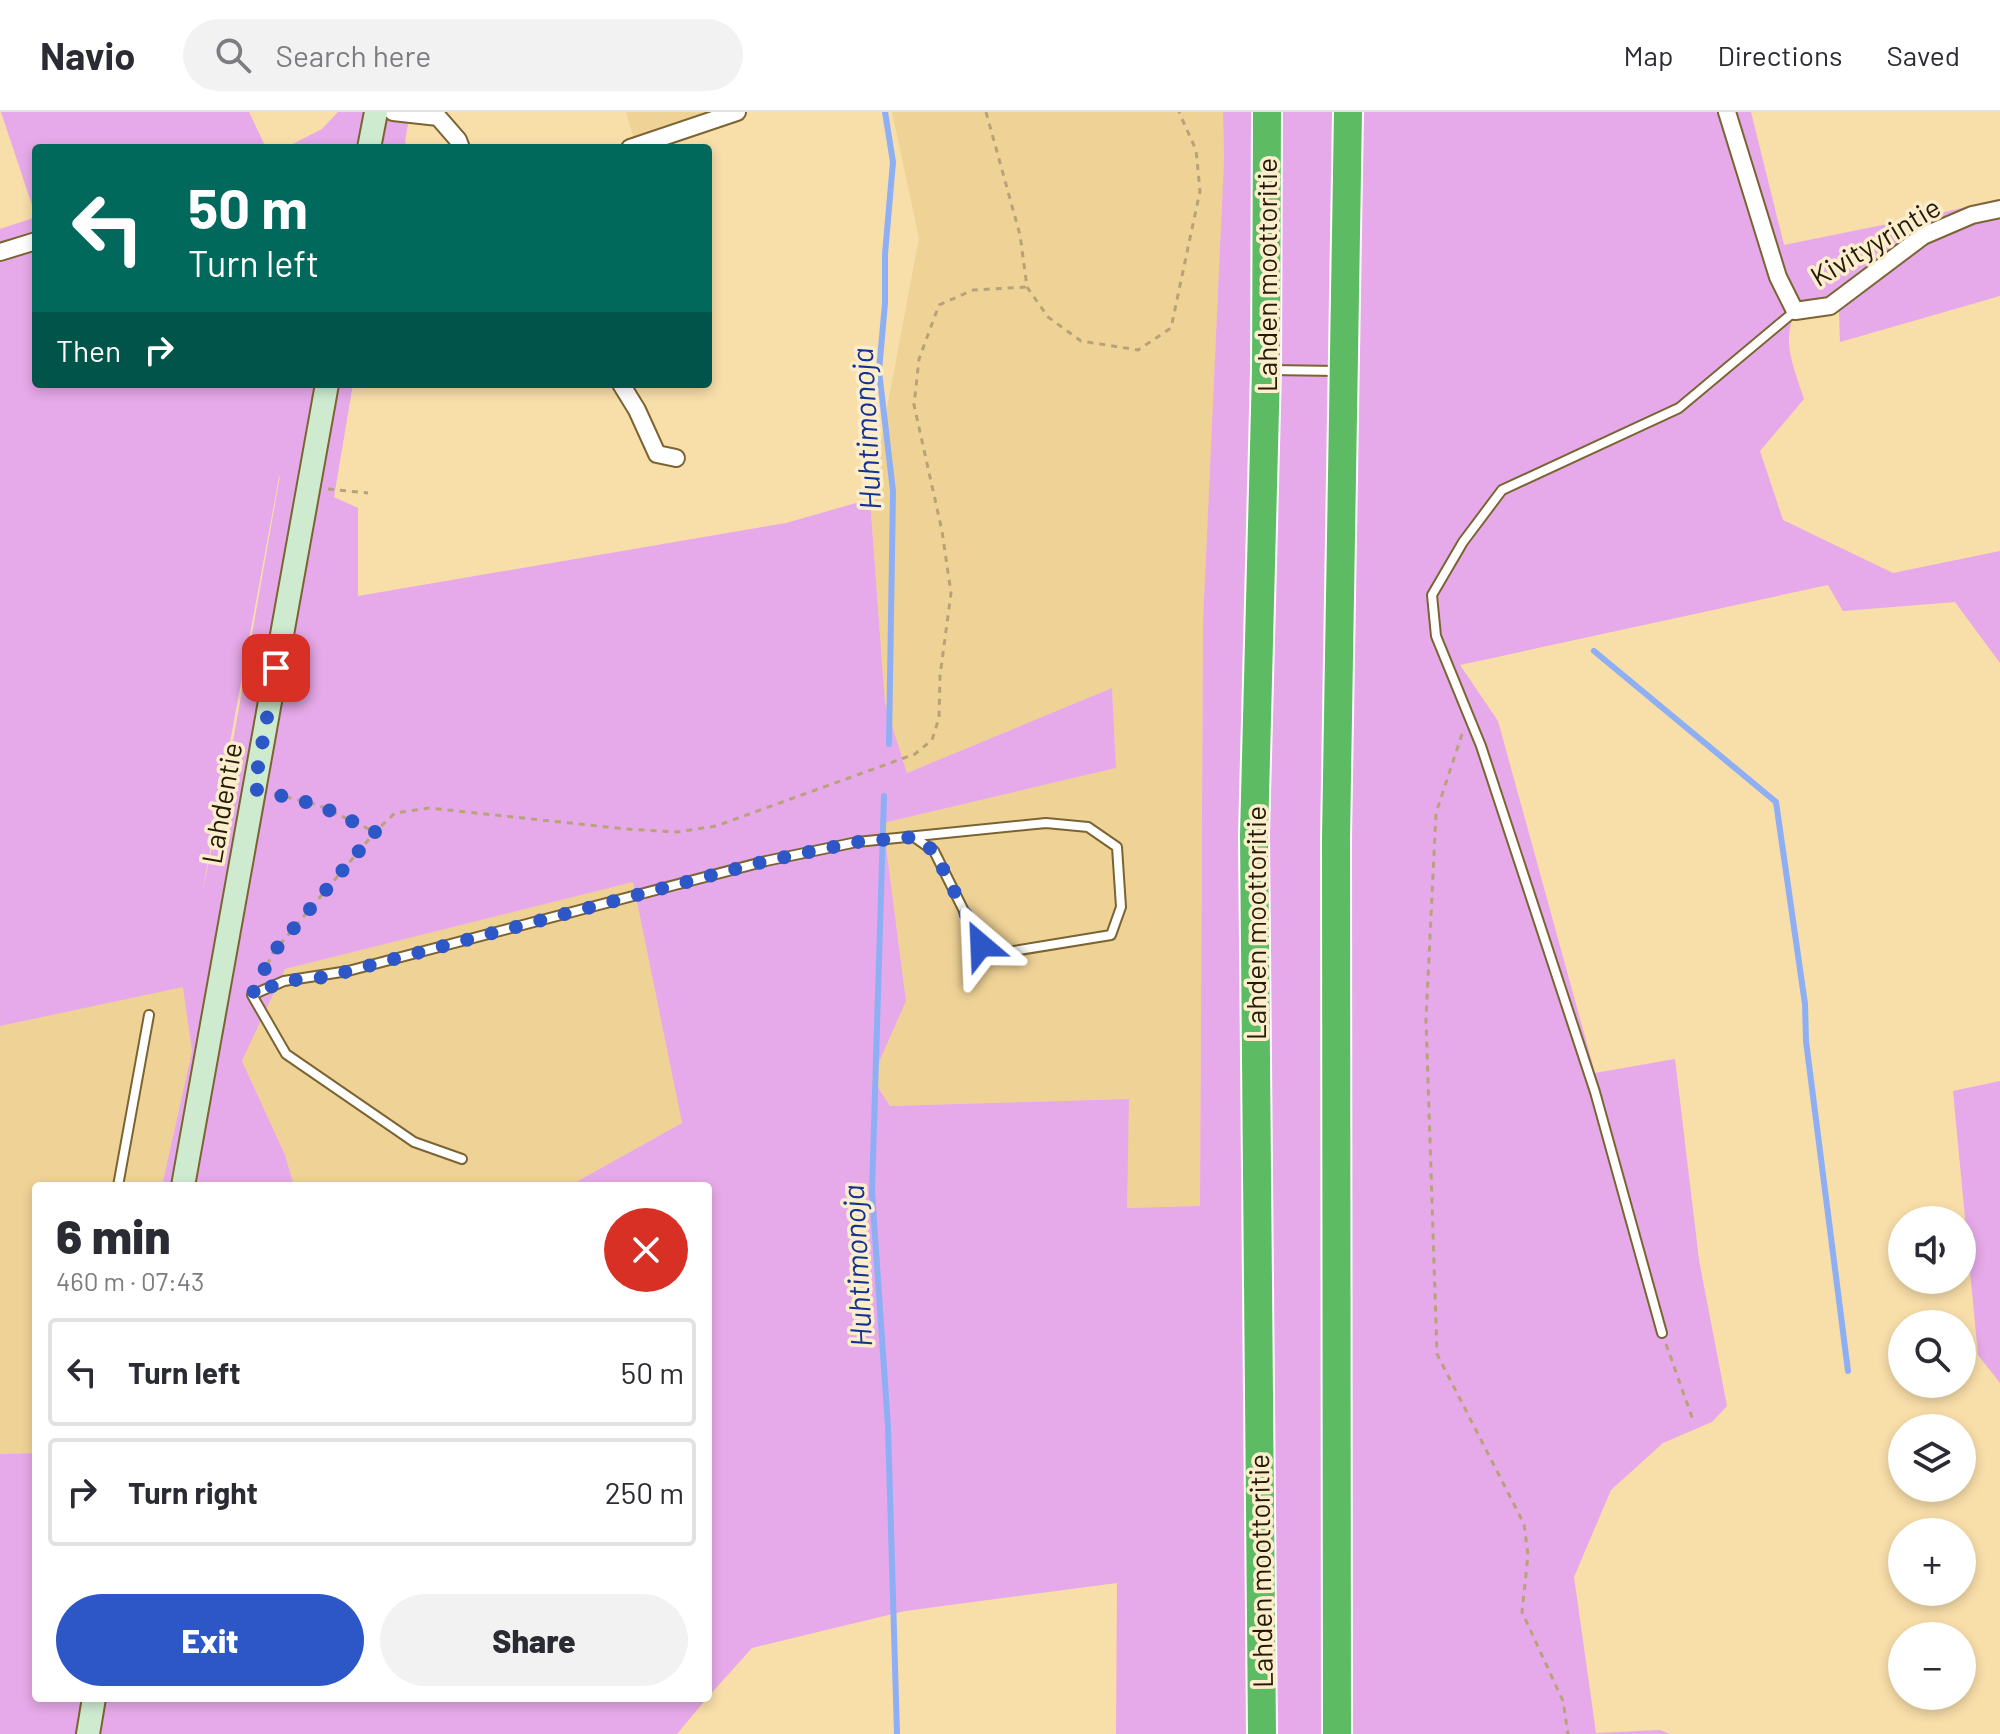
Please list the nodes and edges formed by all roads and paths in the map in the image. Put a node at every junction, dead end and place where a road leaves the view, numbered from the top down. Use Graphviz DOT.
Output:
graph roads {
  1 [pos="376,112"];
  2 [pos="393,112"];
  3 [pos="737,112"];
  4 [pos="986,112"];
  5 [pos="1179,112"];
  6 [pos="1267,112"];
  7 [pos="1348,112"];
  8 [pos="1727,112"];
  9 [pos="370,144"];
  10 [pos="460,144"];
  11 [pos="642,144"];
  12 [pos="2000,209"];
  13 [pos="32,242"];
  14 [pos="0,252"];
  15 [pos="1027,287"];
  16 [pos="1795,311"];
  17 [pos="1266,370"];
  18 [pos="1342,371"];
  19 [pos="326,388"];
  20 [pos="623,388"];
  21 [pos="676,458"];
  22 [pos="309,486"];
  23 [pos="368,493"];
  24 [pos="1468,716"];
  25 [pos="254,789"];
  26 [pos="375,832"];
  27 [pos="914,837"];
  28 [pos="252,995"];
  29 [pos="149,1015"];
  30 [pos="462,1159"];
  31 [pos="119,1182"];
  32 [pos="184,1182"];
  33 [pos="1662,1333"];
  34 [pos="1694,1423"];
  35 [pos="93,1702"];
  36 [pos="88,1734"];
  37 [pos="1262,1734"];
  38 [pos="1337,1734"];
  39 [pos="1568,1734"];
  1 -- 9 [label="main road"];
  2 -- 10 [label="street"];
  3 -- 11 [label="street"];
  4 -- 15 [label="path"];
  5 -- 15 [label="path"];
  6 -- 17 [label="highway, Lahden moottoritie"];
  7 -- 18 [label="highway"];
  8 -- 16 [label="street, Kivityyrintie"];
  12 -- 16 [label="street, Kivityyrintie"];
  13 -- 14 [label="street"];
  15 -- 26 [label="path"];
  16 -- 24 [label="lane"];
  17 -- 18 [label="lane"];
  17 -- 37 [label="highway, Lahden moottoritie"];
  18 -- 38 [label="highway"];
  19 -- 22 [label="main road, Lahdentie"];
  20 -- 21 [label="street"];
  22 -- 23 [label="path"];
  22 -- 25 [label="main road, Lahdentie"];
  24 -- 33 [label="lane"];
  24 -- 39 [label="path"];
  25 -- 26 [label="path"];
  25 -- 32 [label="main road, Lahdentie"];
  26 -- 28 [label="path"];
  27 -- 27 [label="lane"];
  27 -- 28 [label="lane"];
  28 -- 30 [label="lane"];
  29 -- 31 [label="lane"];
  33 -- 34 [label="path"];
  35 -- 36 [label="main road"];
}
